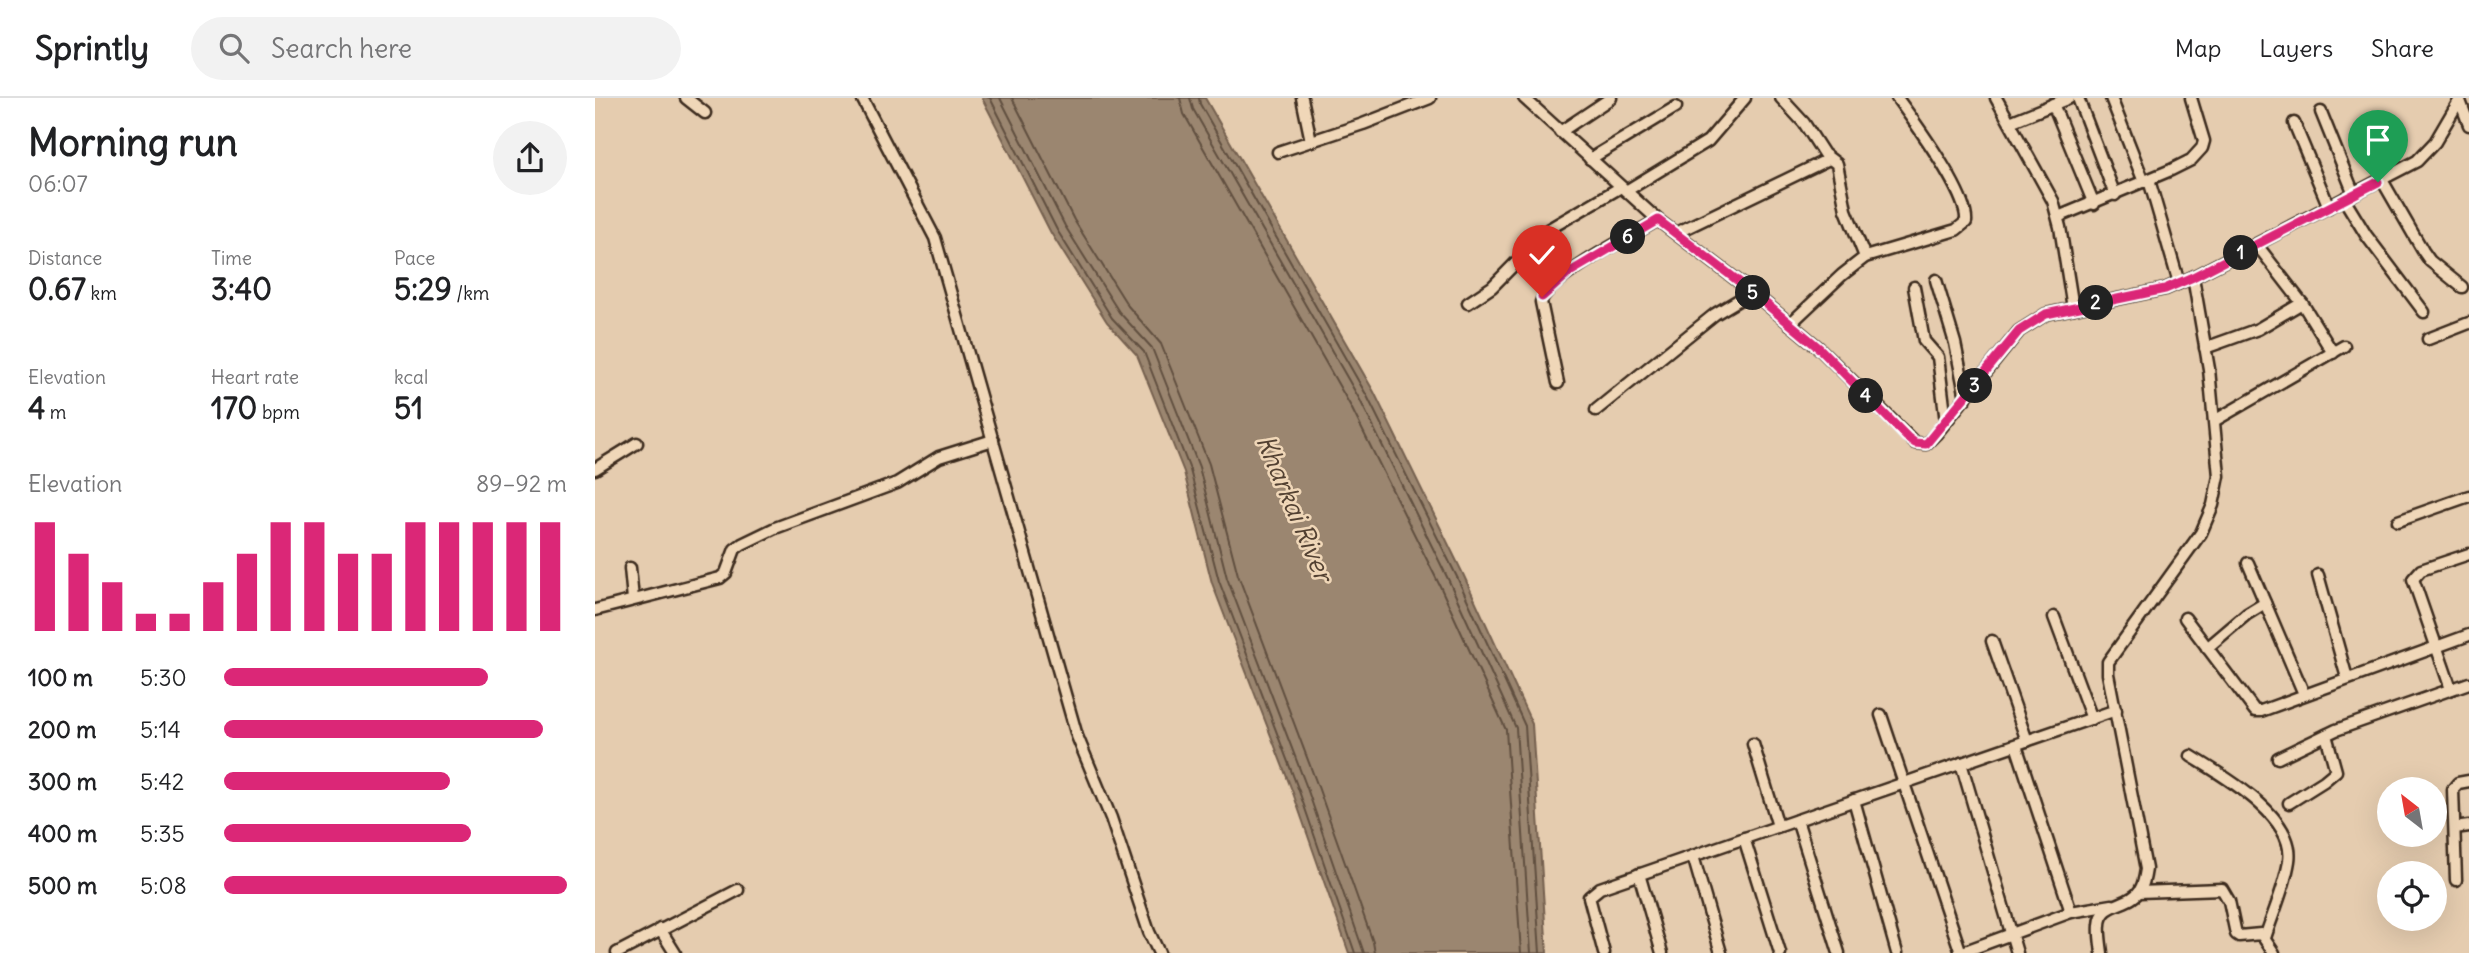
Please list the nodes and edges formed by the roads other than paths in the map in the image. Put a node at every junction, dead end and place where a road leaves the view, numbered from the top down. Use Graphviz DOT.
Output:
graph roads {
  1 [pos="685,98"];
  2 [pos="862,98"];
  3 [pos="1302,98"];
  4 [pos="1430,98"];
  5 [pos="1524,98"];
  6 [pos="1611,98"];
  7 [pos="1745,98"];
  8 [pos="1782,98"];
  9 [pos="1897,98"];
  10 [pos="1996,98"];
  11 [pos="2069,98"];
  12 [pos="2078,98"];
  13 [pos="2111,98"];
  14 [pos="2191,98"];
  15 [pos="2459,99"];
  16 [pos="2053,104"];
  17 [pos="1676,107"];
  18 [pos="705,113"];
  19 [pos="2321,113"];
  20 [pos="2010,122"];
  21 [pos="2294,123"];
  22 [pos="2469,125"];
  23 [pos="1560,132"];
  24 [pos="1311,141"];
  25 [pos="1278,152"];
  26 [pos="1590,159"];
  27 [pos="1829,159"];
  28 [pos="2382,180"];
  29 [pos="2147,181"];
  30 [pos="1624,189"];
  31 [pos="2115,195"];
  32 [pos="2349,197"];
  33 [pos="2094,204"];
  34 [pos="2329,207"];
  35 [pos="2058,217"];
  36 [pos="1658,220"];
  37 [pos="1676,233"];
  38 [pos="2257,245"];
  39 [pos="1865,257"];
  40 [pos="2193,277"];
  41 [pos="1936,280"];
  42 [pos="2179,283"];
  43 [pos="1914,287"];
  44 [pos="2462,288"];
  45 [pos="1752,292"];
  46 [pos="1468,303"];
  47 [pos="2302,303"];
  48 [pos="2073,308"];
  49 [pos="2424,312"];
  50 [pos="2469,323"];
  51 [pos="1790,324"];
  52 [pos="2428,339"];
  53 [pos="2344,346"];
  54 [pos="2205,348"];
  55 [pos="2333,353"];
  56 [pos="1558,383"];
  57 [pos="1966,398"];
  58 [pos="1595,410"];
  59 [pos="2214,421"];
  60 [pos="1946,422"];
  61 [pos="993,440"];
  62 [pos="637,443"];
  63 [pos="595,469"];
  64 [pos="2469,496"];
  65 [pos="2398,521"];
  66 [pos="2469,554"];
  67 [pos="2248,564"];
  68 [pos="630,568"];
  69 [pos="2318,575"];
  70 [pos="633,599"];
  71 [pos="2265,603"];
  72 [pos="595,610"];
  73 [pos="2055,617"];
  74 [pos="2185,618"];
  75 [pos="2469,635"];
  76 [pos="1992,641"];
  77 [pos="2438,647"];
  78 [pos="2207,648"];
  79 [pos="2347,678"];
  80 [pos="2469,683"];
  81 [pos="2451,690"];
  82 [pos="2304,694"];
  83 [pos="2116,710"];
  84 [pos="1881,715"];
  85 [pos="2092,719"];
  86 [pos="2326,735"];
  87 [pos="2027,741"];
  88 [pos="1753,744"];
  89 [pos="2016,745"];
  90 [pos="2191,756"];
  91 [pos="2278,758"];
  92 [pos="1961,764"];
  93 [pos="2469,781"];
  94 [pos="1905,783"];
  95 [pos="1854,800"];
  96 [pos="2289,803"];
  97 [pos="1797,820"];
  98 [pos="1778,826"];
  99 [pos="2469,826"];
  100 [pos="2455,828"];
  101 [pos="1744,838"];
  102 [pos="1693,856"];
  103 [pos="1639,874"];
  104 [pos="2456,880"];
  105 [pos="738,890"];
  106 [pos="2139,892"];
  107 [pos="2112,905"];
  108 [pos="2070,912"];
  109 [pos="660,929"];
  110 [pos="2012,934"];
  111 [pos="2265,938"];
  112 [pos="617,953"];
  113 [pos="675,953"];
  114 [pos="1159,953"];
  115 [pos="1604,953"];
  116 [pos="1662,953"];
  117 [pos="1721,953"];
  118 [pos="1780,953"];
  119 [pos="1839,953"];
  120 [pos="1897,953"];
  121 [pos="1960,953"];
  122 [pos="2017,953"];
  123 [pos="2102,953"];
  124 [pos="2274,953"];
  1 -- 18 [label="street"];
  2 -- 61 [label="street"];
  3 -- 24 [label="street"];
  4 -- 24 [label="street"];
  5 -- 23 [label="street"];
  6 -- 23 [label="street"];
  7 -- 30 [label="street"];
  8 -- 27 [label="street"];
  9 -- 39 [label="street"];
  10 -- 20 [label="street"];
  11 -- 16 [label="street"];
  12 -- 31 [label="street"];
  13 -- 29 [label="street"];
  14 -- 29 [label="street"];
  15 -- 22 [label="street"];
  15 -- 28 [label="street"];
  16 -- 20 [label="street"];
  16 -- 33 [label="street"];
  17 -- 26 [label="street"];
  19 -- 32 [label="street"];
  20 -- 35 [label="street"];
  21 -- 34 [label="street"];
  23 -- 26 [label="street"];
  24 -- 25 [label="street"];
  26 -- 30 [label="street"];
  27 -- 37 [label="street"];
  27 -- 39 [label="street"];
  28 -- 32 [label="street"];
  28 -- 44 [label="street"];
  29 -- 31 [label="street"];
  29 -- 42 [label="street"];
  30 -- 36 [label="street"];
  30 -- 46 [label="street"];
  31 -- 33 [label="street"];
  32 -- 34 [label="street"];
  32 -- 49 [label="street"];
  33 -- 35 [label="street"];
  34 -- 38 [label="street"];
  35 -- 48 [label="street"];
  36 -- 37 [label="street"];
  36 -- 56 [label="street"];
  37 -- 45 [label="street"];
  38 -- 40 [label="street"];
  38 -- 47 [label="street"];
  39 -- 51 [label="street"];
  40 -- 42 [label="street"];
  40 -- 54 [label="street"];
  41 -- 57 [label="street"];
  42 -- 48 [label="street"];
  43 -- 60 [label="street"];
  45 -- 51 [label="street"];
  45 -- 58 [label="street"];
  47 -- 54 [label="street"];
  47 -- 55 [label="street"];
  48 -- 57 [label="street"];
  50 -- 52 [label="street"];
  51 -- 60 [label="street"];
  53 -- 55 [label="street"];
  54 -- 59 [label="street"];
  55 -- 59 [label="street"];
  57 -- 60 [label="street"];
  59 -- 83 [label="street"];
  61 -- 70 [label="street"];
  61 -- 114 [label="street"];
  62 -- 63 [label="street"];
  64 -- 65 [label="street"];
  66 -- 77 [label="street"];
  67 -- 71 [label="street"];
  68 -- 70 [label="street"];
  69 -- 79 [label="street"];
  70 -- 72 [label="street"];
  71 -- 78 [label="street"];
  71 -- 82 [label="street"];
  73 -- 85 [label="street"];
  74 -- 78 [label="street"];
  75 -- 77 [label="street"];
  76 -- 87 [label="street"];
  77 -- 79 [label="street"];
  77 -- 81 [label="street"];
  78 -- 82 [label="street"];
  79 -- 82 [label="street"];
  80 -- 81 [label="street"];
  81 -- 86 [label="street"];
  83 -- 85 [label="street"];
  83 -- 106 [label="street"];
  84 -- 94 [label="street"];
  85 -- 87 [label="street"];
  86 -- 91 [label="street"];
  86 -- 96 [label="street"];
  87 -- 89 [label="street"];
  88 -- 98 [label="street"];
  89 -- 92 [label="street"];
  89 -- 108 [label="street"];
  90 -- 111 [label="street"];
  92 -- 94 [label="street"];
  92 -- 110 [label="street"];
  93 -- 100 [label="street"];
  94 -- 95 [label="street"];
  94 -- 121 [label="street"];
  95 -- 97 [label="street"];
  95 -- 120 [label="street"];
  97 -- 98 [label="street"];
  97 -- 119 [label="street"];
  98 -- 101 [label="street"];
  99 -- 100 [label="street"];
  100 -- 104 [label="street"];
  101 -- 102 [label="street"];
  101 -- 118 [label="street"];
  102 -- 103 [label="street"];
  102 -- 117 [label="street"];
  103 -- 115 [label="street"];
  103 -- 116 [label="street"];
  105 -- 109 [label="street"];
  106 -- 107 [label="street"];
  106 -- 111 [label="street"];
  107 -- 108 [label="street"];
  107 -- 123 [label="street"];
  108 -- 110 [label="street"];
  109 -- 112 [label="street"];
  109 -- 113 [label="street"];
  110 -- 121 [label="street"];
  110 -- 122 [label="street"];
  111 -- 124 [label="street"];
}
